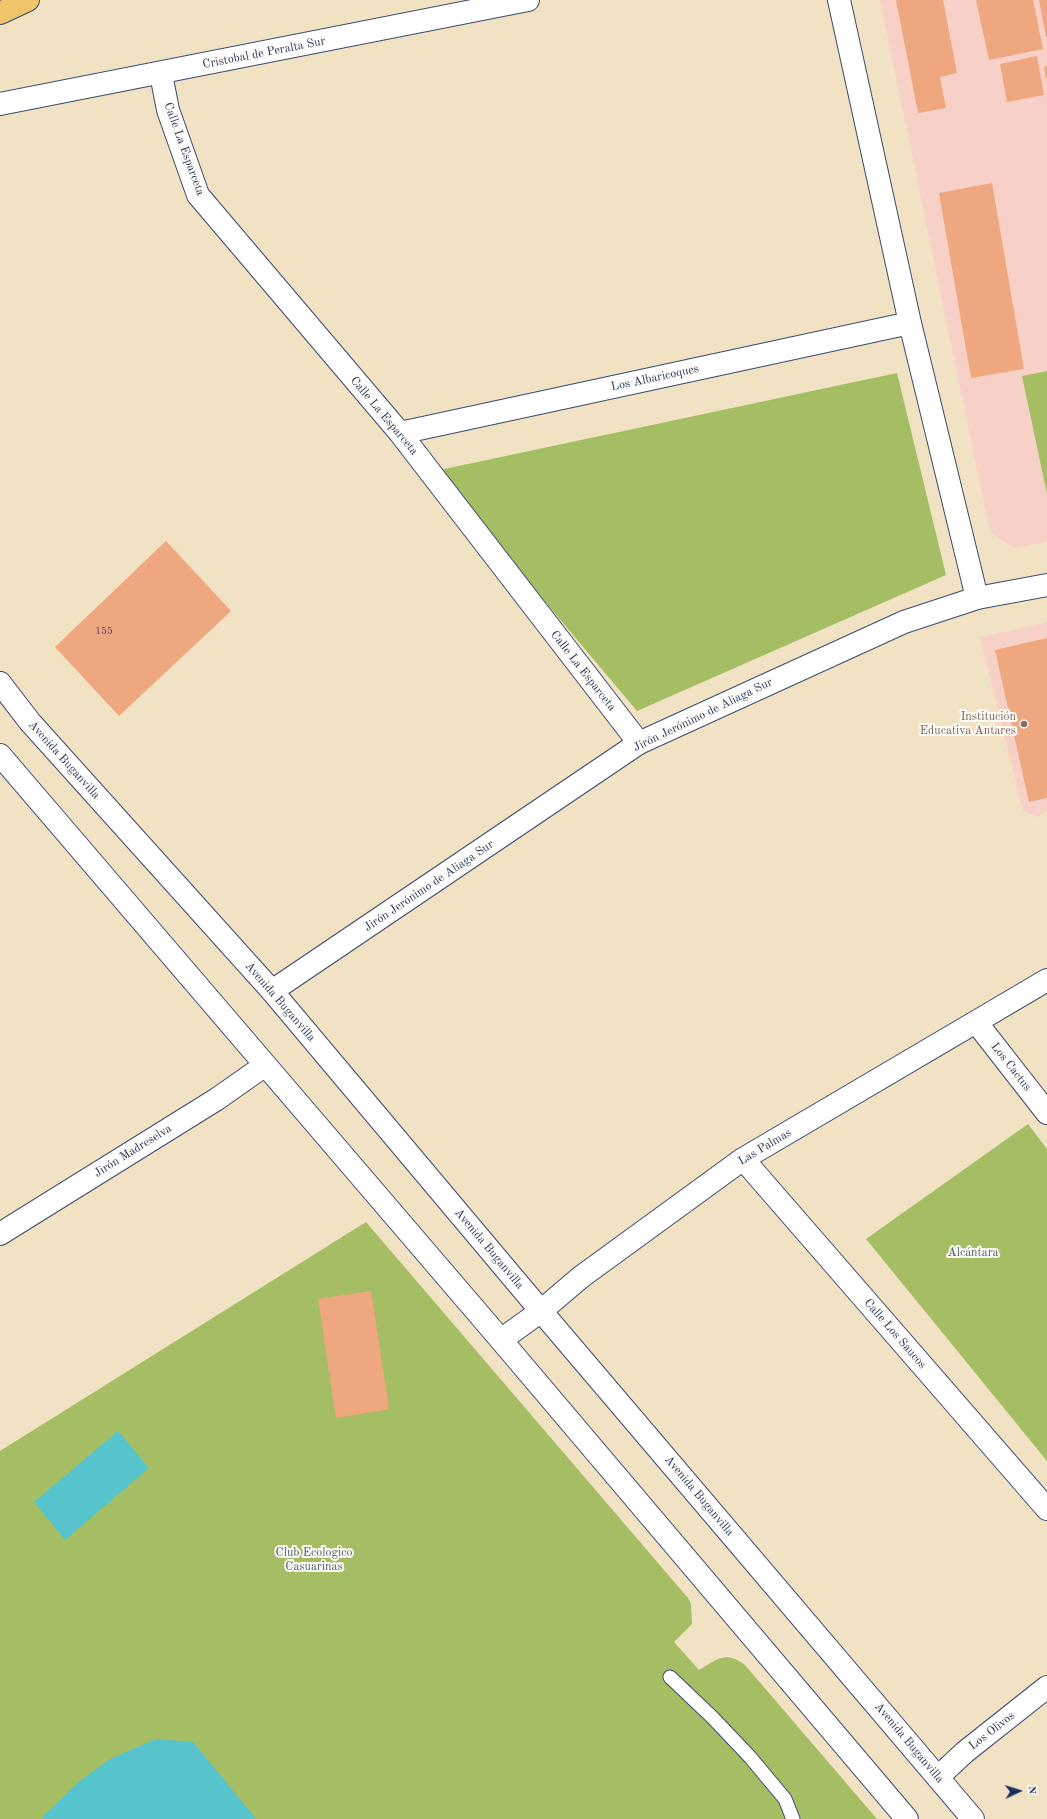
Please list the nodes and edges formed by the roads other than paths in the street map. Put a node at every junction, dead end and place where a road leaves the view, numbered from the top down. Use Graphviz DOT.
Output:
graph roads {
  1 [pos="28,0"];
  2 [pos="528,0"];
  3 [pos="839,0"];
  4 [pos="0,13"];
  5 [pos="161,74"];
  6 [pos="0,104"];
  7 [pos="910,323"];
  8 [pos="400,433"];
  9 [pos="1047,585"];
  10 [pos="977,598"];
  11 [pos="0,683"];
  12 [pos="639,743"];
  13 [pos="0,755"];
  14 [pos="1047,980"];
  15 [pos="272,991"];
  16 [pos="976,1022"];
  17 [pos="264,1066"];
  18 [pos="1047,1113"];
  19 [pos="743,1159"];
  20 [pos="0,1234"];
  21 [pos="541,1311"];
  22 [pos="501,1340"];
  23 [pos="1047,1508"];
  24 [pos="670,1677"];
  25 [pos="1047,1687"];
  26 [pos="938,1777"];
  27 [pos="793,1819"];
  28 [pos="907,1819"];
  29 [pos="973,1819"];
  1 -- 4 [label="highway"];
  2 -- 5 [label="street, Cristobal de Peralta Sur"];
  3 -- 7 [label="street"];
  5 -- 6 [label="street, Cristobal de Peralta Sur"];
  5 -- 8 [label="street, Calle La Esparceta"];
  7 -- 8 [label="street, Los Albaricoques"];
  7 -- 10 [label="street"];
  8 -- 12 [label="street, Calle La Esparceta"];
  9 -- 10 [label="street, Jirón Jerónimo de Aliaga Sur"];
  10 -- 12 [label="street, Jirón Jerónimo de Aliaga Sur"];
  11 -- 15 [label="street, Avenida Buganvilla"];
  12 -- 15 [label="street, Jirón Jerónimo de Aliaga Sur"];
  13 -- 17 [label="street"];
  14 -- 16 [label="street, Las Palmas"];
  15 -- 21 [label="street, Avenida Buganvilla"];
  16 -- 18 [label="street, Los Cactus"];
  16 -- 19 [label="street, Las Palmas"];
  17 -- 20 [label="street, Jirón Madreselva"];
  17 -- 22 [label="street"];
  19 -- 21 [label="street, Las Palmas"];
  19 -- 23 [label="street, Calle Los Saucos"];
  21 -- 22 [label="street, Las Palmas"];
  21 -- 26 [label="street, Avenida Buganvilla"];
  22 -- 28 [label="street"];
  24 -- 27 [label="lane"];
  25 -- 26 [label="street, Los Olivos"];
  26 -- 29 [label="street, Avenida Buganvilla"];
}
